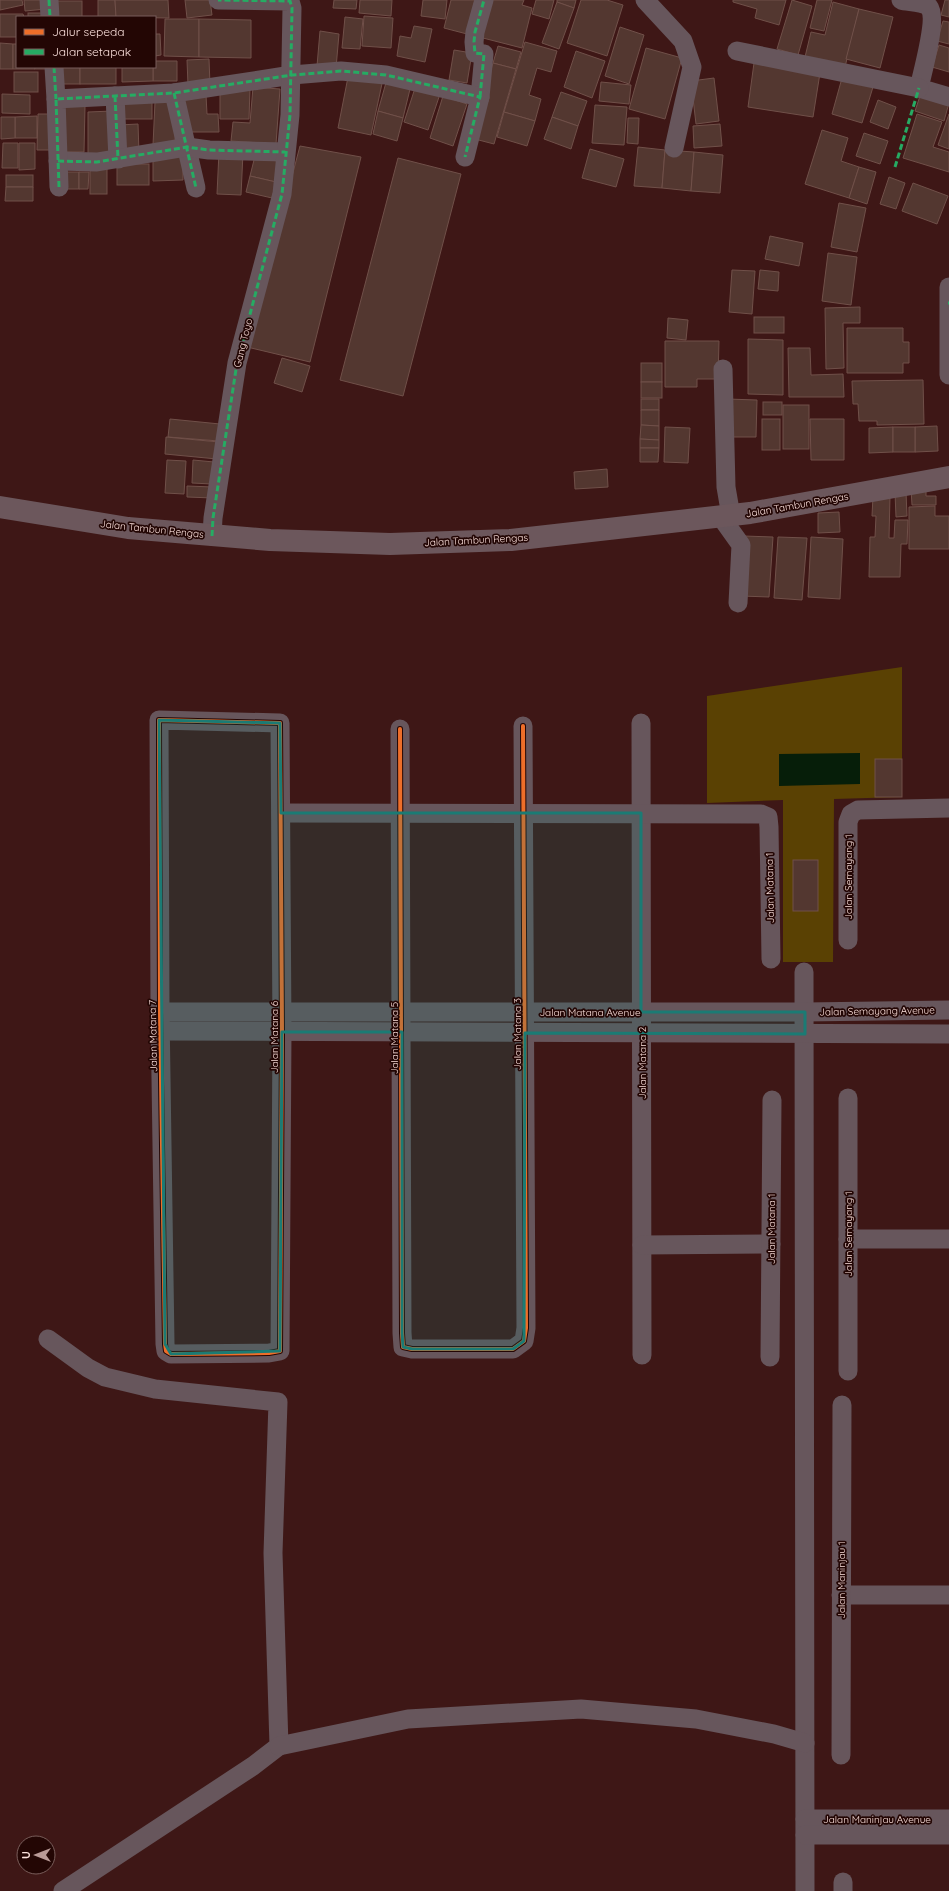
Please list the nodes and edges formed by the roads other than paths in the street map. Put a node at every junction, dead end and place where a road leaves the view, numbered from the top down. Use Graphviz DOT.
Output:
graph roads {
  1 [pos="49,0"];
  2 [pos="218,0"];
  3 [pos="484,0"];
  4 [pos="645,0"];
  5 [pos="901,0"];
  6 [pos="50,16"];
  7 [pos="737,50"];
  8 [pos="54,68"];
  9 [pos="292,75"];
  10 [pos="919,88"];
  11 [pos="174,93"];
  12 [pos="115,96"];
  13 [pos="480,97"];
  14 [pos="949,97"];
  15 [pos="56,99"];
  16 [pos="187,147"];
  17 [pos="674,148"];
  18 [pos="285,152"];
  19 [pos="465,157"];
  20 [pos="118,159"];
  21 [pos="58,161"];
  22 [pos="59,186"];
  23 [pos="196,188"];
  24 [pos="949,298"];
  25 [pos="723,369"];
  26 [pos="949,375"];
  27 [pos="949,477"];
  28 [pos="0,507"];
  29 [pos="727,513"];
  30 [pos="213,518"];
  31 [pos="738,603"];
  32 [pos="159,720"];
  33 [pos="641,723"];
  34 [pos="523,726"];
  35 [pos="400,729"];
  36 [pos="949,808"];
  37 [pos="281,813"];
  38 [pos="400,813"];
  39 [pos="523,813"];
  40 [pos="641,813"];
  41 [pos="848,940"];
  42 [pos="771,959"];
  43 [pos="804,972"];
  44 [pos="949,1010"];
  45 [pos="160,1012"];
  46 [pos="282,1012"];
  47 [pos="401,1012"];
  48 [pos="524,1012"];
  49 [pos="641,1012"];
  50 [pos="805,1012"];
  51 [pos="160,1031"];
  52 [pos="282,1032"];
  53 [pos="402,1032"];
  54 [pos="525,1033"];
  55 [pos="642,1034"];
  56 [pos="805,1034"];
  57 [pos="949,1034"];
  58 [pos="848,1098"];
  59 [pos="772,1100"];
  60 [pos="848,1239"];
  61 [pos="949,1239"];
  62 [pos="771,1244"];
  63 [pos="642,1245"];
  64 [pos="48,1339"];
  65 [pos="524,1341"];
  66 [pos="280,1351"];
  67 [pos="642,1355"];
  68 [pos="770,1357"];
  69 [pos="848,1371"];
  70 [pos="842,1406"];
  71 [pos="841,1595"];
  72 [pos="949,1596"];
  73 [pos="805,1743"];
  74 [pos="279,1746"];
  75 [pos="841,1755"];
  76 [pos="949,1819"];
  77 [pos="805,1827"];
  78 [pos="949,1834"];
  79 [pos="63,1891"];
  80 [pos="805,1891"];
  1 -- 6 [label="street"];
  2 -- 9 [label="street, Gang Toyo"];
  3 -- 13 [label="street"];
  4 -- 17 [label="street"];
  5 -- 10 [label="street"];
  7 -- 10 [label="street"];
  8 -- 15 [label="street"];
  9 -- 11 [label="street"];
  9 -- 13 [label="street"];
  9 -- 18 [label="street, Gang Toyo"];
  10 -- 14 [label="street"];
  11 -- 12 [label="street"];
  11 -- 16 [label="street"];
  12 -- 15 [label="street"];
  12 -- 20 [label="street"];
  13 -- 19 [label="street"];
  15 -- 21 [label="street"];
  16 -- 18 [label="street"];
  16 -- 20 [label="street"];
  16 -- 23 [label="street"];
  18 -- 30 [label="street, Gang Toyo"];
  20 -- 21 [label="street"];
  21 -- 22 [label="street"];
  24 -- 26 [label="street"];
  25 -- 29 [label="street"];
  27 -- 29 [label="street, Jalan Tambun Rengas"];
  28 -- 30 [label="street, Jalan Tambun Rengas"];
  29 -- 30 [label="street, Jalan Tambun Rengas"];
  29 -- 31 [label="street"];
  32 -- 37 [label="street, Jalan Matana 6"];
  32 -- 45 [label="street, Jalan Matana 7"];
  33 -- 40 [label="street, Jalan Matana 2"];
  34 -- 39 [label="street, Jalan Matana 3"];
  35 -- 38 [label="street, Jalan Matana 5"];
  36 -- 41 [label="street, Jalan Semayang 1"];
  37 -- 38 [label="street"];
  37 -- 46 [label="street, Jalan Matana 6"];
  38 -- 39 [label="street"];
  38 -- 47 [label="street, Jalan Matana 5"];
  39 -- 40 [label="street"];
  39 -- 48 [label="street, Jalan Matana 3"];
  40 -- 42 [label="street, Jalan Matana 1"];
  40 -- 49 [label="street, Jalan Matana 2"];
  43 -- 50 [label="street"];
  44 -- 50 [label="street, Jalan Semayang Avenue"];
  45 -- 46 [label="street, Jalan Matana Avenue"];
  45 -- 51 [label="street, Jalan Matana 7"];
  46 -- 47 [label="street, Jalan Matana Avenue"];
  46 -- 52 [label="street, Jalan Matana 6"];
  47 -- 48 [label="street, Jalan Matana Avenue"];
  47 -- 53 [label="street, Jalan Matana 5"];
  48 -- 49 [label="street, Jalan Matana Avenue"];
  48 -- 54 [label="street, Jalan Matana 3"];
  49 -- 50 [label="street, Jalan Matana Avenue"];
  49 -- 55 [label="street, Jalan Matana 2"];
  50 -- 56 [label="street"];
  51 -- 52 [label="street, Jalan Matana Avenue"];
  51 -- 66 [label="street, Jalan Matana 7"];
  52 -- 53 [label="street, Jalan Matana Avenue"];
  52 -- 66 [label="street, Jalan Matana 6"];
  53 -- 54 [label="street, Jalan Matana Avenue"];
  53 -- 65 [label="street, Jalan Matana 5"];
  54 -- 55 [label="street, Jalan Matana Avenue"];
  54 -- 65 [label="street, Jalan Matana 3"];
  55 -- 56 [label="street, Jalan Matana Avenue"];
  55 -- 63 [label="street, Jalan Matana 2"];
  56 -- 57 [label="street"];
  56 -- 73 [label="street"];
  58 -- 60 [label="street, Jalan Semayang 1"];
  59 -- 62 [label="street, Jalan Matana 1"];
  60 -- 61 [label="street"];
  60 -- 69 [label="street, Jalan Semayang 1"];
  62 -- 63 [label="street"];
  62 -- 68 [label="street, Jalan Matana 1"];
  63 -- 67 [label="street, Jalan Matana 2"];
  64 -- 74 [label="street"];
  70 -- 71 [label="street, Jalan Maninjau 1"];
  71 -- 72 [label="street"];
  71 -- 75 [label="street, Jalan Maninjau 1"];
  73 -- 74 [label="street"];
  73 -- 77 [label="street"];
  74 -- 79 [label="street"];
  76 -- 77 [label="street, Jalan Maninjau Avenue"];
  77 -- 78 [label="street, Jalan Maninjau Avenue"];
  77 -- 80 [label="street"];
}
